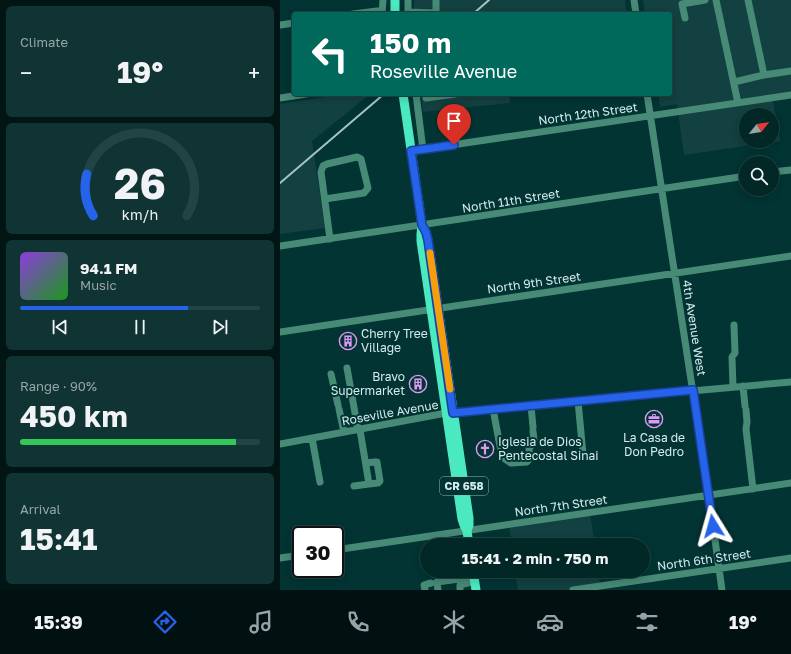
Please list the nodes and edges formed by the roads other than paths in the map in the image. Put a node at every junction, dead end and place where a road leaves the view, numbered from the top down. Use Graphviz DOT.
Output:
graph roads {
  1 [pos="383,0"];
  2 [pos="395,0"];
  3 [pos="408,0"];
  4 [pos="436,0"];
  5 [pos="634,0"];
  6 [pos="705,0"];
  7 [pos="716,0"];
  8 [pos="748,0"];
  9 [pos="367,12"];
  10 [pos="382,12"];
  11 [pos="395,12"];
  12 [pos="408,12"];
  13 [pos="436,12"];
  14 [pos="636,12"];
  15 [pos="685,18"];
  16 [pos="292,23"];
  17 [pos="280,25"];
  18 [pos="791,71"];
  19 [pos="764,75"];
  20 [pos="734,82"];
  21 [pos="293,96"];
  22 [pos="403,96"];
  23 [pos="416,96"];
  24 [pos="440,96"];
  25 [pos="647,96"];
  26 [pos="791,96"];
  27 [pos="280,98"];
  28 [pos="426,98"];
  29 [pos="738,103"];
  30 [pos="651,116"];
  31 [pos="423,150"];
  32 [pos="411,151"];
  33 [pos="791,170"];
  34 [pos="779,171"];
  35 [pos="739,177"];
  36 [pos="662,189"];
  37 [pos="325,199"];
  38 [pos="422,225"];
  39 [pos="330,239"];
  40 [pos="280,246"];
  41 [pos="791,256"];
  42 [pos="675,274"];
  43 [pos="434,309"];
  44 [pos="734,325"];
  45 [pos="280,332"];
  46 [pos="347,368"];
  47 [pos="332,374"];
  48 [pos="791,382"];
  49 [pos="743,386"];
  50 [pos="733,387"];
  51 [pos="693,390"];
  52 [pos="578,401"];
  53 [pos="531,406"];
  54 [pos="493,409"];
  55 [pos="450,413"];
  56 [pos="359,430"];
  57 [pos="344,432"];
  58 [pos="312,438"];
  59 [pos="280,444"];
  60 [pos="583,454"];
  61 [pos="366,463"];
  62 [pos="320,482"];
  63 [pos="791,483"];
  64 [pos="369,484"];
  65 [pos="354,486"];
  66 [pos="753,489"];
  67 [pos="709,495"];
  68 [pos="467,531"];
  69 [pos="468,538"];
  70 [pos="344,549"];
  71 [pos="292,556"];
  72 [pos="280,558"];
  73 [pos="791,558"];
  74 [pos="719,568"];
  75 [pos="474,580"];
  76 [pos="431,583"];
  77 [pos="425,590"];
  78 [pos="438,590"];
  79 [pos="460,590"];
  80 [pos="573,590"];
  81 [pos="722,590"];
  1 -- 10 [label="street"];
  2 -- 11 [label="main road"];
  3 -- 12 [label="street"];
  4 -- 13 [label="street"];
  5 -- 14 [label="street"];
  6 -- 15 [label="street"];
  7 -- 20 [label="street"];
  8 -- 19 [label="street"];
  9 -- 10 [label="street"];
  16 -- 17 [label="street"];
  18 -- 19 [label="street"];
  19 -- 20 [label="street"];
  20 -- 29 [label="street"];
  21 -- 27 [label="street"];
  22 -- 32 [label="main road, CR 658"];
  23 -- 31 [label="street"];
  24 -- 28 [label="street"];
  25 -- 30 [label="street, 4th Avenue West"];
  26 -- 29 [label="street, North 12th Street"];
  29 -- 30 [label="street, North 12th Street"];
  30 -- 31 [label="street, North 12th Street"];
  30 -- 36 [label="street, 4th Avenue West"];
  31 -- 32 [label="street, North 12th Street"];
  32 -- 38 [label="main road, CR 658"];
  33 -- 34 [label="street"];
  35 -- 36 [label="street, North 11th Street"];
  36 -- 38 [label="street, North 11th Street"];
  36 -- 42 [label="street, 4th Avenue West"];
  37 -- 37 [label="street"];
  37 -- 39 [label="street"];
  38 -- 39 [label="street, North 11th Street"];
  38 -- 43 [label="main road, CR 658"];
  39 -- 40 [label="street, North 11th Street"];
  41 -- 42 [label="street, North 9th Street"];
  42 -- 43 [label="street, North 9th Street"];
  42 -- 51 [label="street, 4th Avenue West"];
  43 -- 45 [label="street, North 9th Street"];
  43 -- 55 [label="main road, CR 658"];
  44 -- 50 [label="street"];
  46 -- 56 [label="street"];
  47 -- 57 [label="street"];
  48 -- 49 [label="street, Roseville Avenue"];
  49 -- 50 [label="street, Roseville Avenue"];
  49 -- 66 [label="street"];
  50 -- 51 [label="street, Roseville Avenue"];
  51 -- 52 [label="street, Roseville Avenue"];
  51 -- 67 [label="street, 4th Avenue West"];
  52 -- 53 [label="street, Roseville Avenue"];
  52 -- 60 [label="street"];
  53 -- 54 [label="street, Roseville Avenue"];
  53 -- 54 [label="street"];
  54 -- 55 [label="street, Roseville Avenue"];
  55 -- 56 [label="street, Roseville Avenue"];
  55 -- 68 [label="main road, CR 658"];
  56 -- 57 [label="street, Roseville Avenue"];
  56 -- 61 [label="street"];
  57 -- 58 [label="street, Roseville Avenue"];
  58 -- 59 [label="street, Roseville Avenue"];
  58 -- 62 [label="street"];
  61 -- 64 [label="street"];
  61 -- 64 [label="street"];
  63 -- 66 [label="street, North 7th Street"];
  64 -- 65 [label="street"];
  66 -- 67 [label="street, North 7th Street"];
  67 -- 68 [label="street, North 7th Street"];
  67 -- 74 [label="street, 4th Avenue West"];
  68 -- 69 [label="main road, CR 658"];
  68 -- 70 [label="street, North 7th Street"];
  71 -- 72 [label="street"];
  73 -- 74 [label="street, North 6th Street"];
  74 -- 80 [label="street, North 6th Street"];
  74 -- 81 [label="street, 4th Avenue West"];
  75 -- 78 [label="street"];
  75 -- 79 [label="street"];
  76 -- 77 [label="street"];
}
